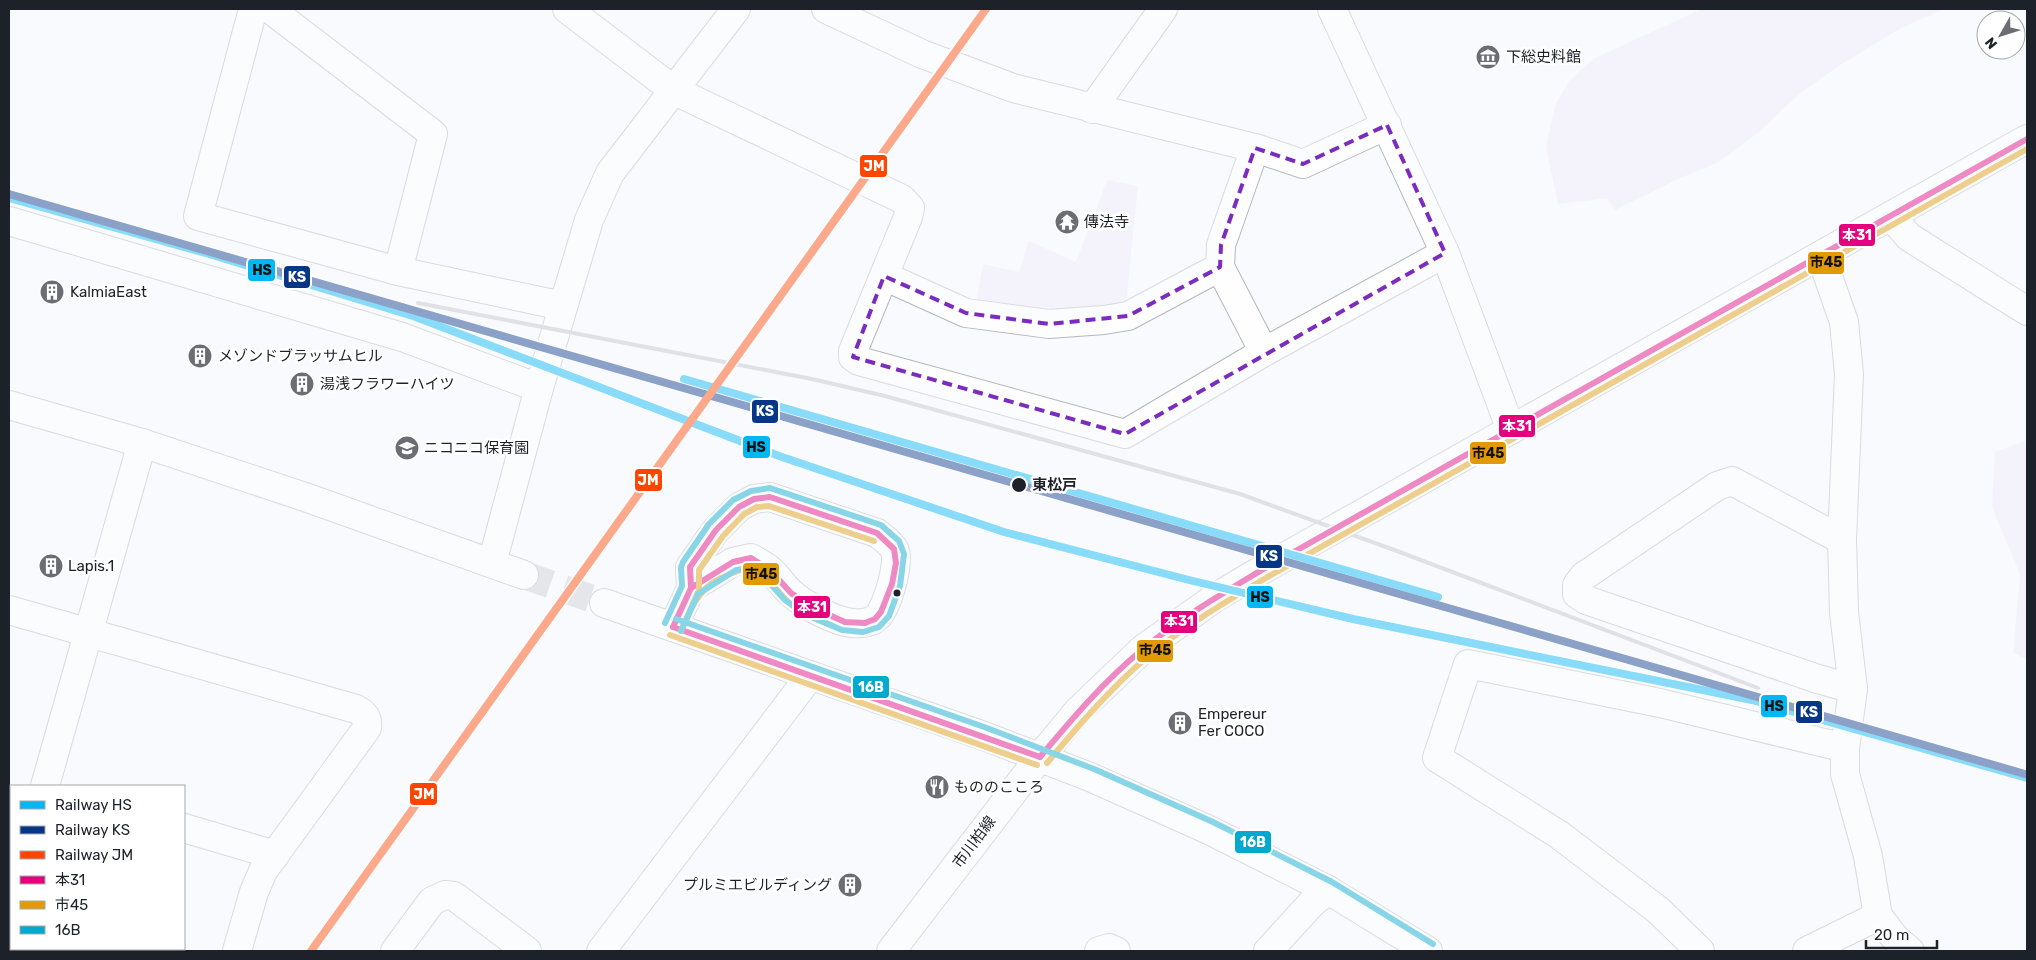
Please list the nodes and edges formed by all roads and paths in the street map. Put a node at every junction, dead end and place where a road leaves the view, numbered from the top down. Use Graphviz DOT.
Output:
graph roads {
  1 [pos="253,9"];
  2 [pos="270,9"];
  3 [pos="567,9"];
  4 [pos="736,9"];
  5 [pos="826,9"];
  6 [pos="1163,9"];
  7 [pos="1332,9"];
  8 [pos="675,91"];
  9 [pos="1092,109"];
  10 [pos="1387,125"];
  11 [pos="2027,139"];
  12 [pos="1255,148"];
  13 [pos="1891,216"];
  14 [pos="9,221"];
  15 [pos="1445,253"];
  16 [pos="1821,256"];
  17 [pos="1220,267"];
  18 [pos="398,271"];
  19 [pos="884,276"];
  20 [pos="563,306"];
  21 [pos="2027,310"];
  22 [pos="1264,352"];
  23 [pos="539,388"];
  24 [pos="9,404"];
  25 [pos="1511,430"];
  26 [pos="142,443"];
  27 [pos="739,507"];
  28 [pos="1842,540"];
  29 [pos="750,558"];
  30 [pos="492,563"];
  31 [pos="524,575"];
  32 [pos="691,588"];
  33 [pos="604,603"];
  34 [pos="9,610"];
  35 [pos="673,627"];
  36 [pos="87,633"];
  37 [pos="810,676"];
  38 [pos="1853,689"];
  39 [pos="1844,748"];
  40 [pos="1040,757"];
  41 [pos="45,785"];
  42 [pos="185,828"];
  43 [pos="274,855"];
  44 [pos="1328,890"];
  45 [pos="1878,916"];
  46 [pos="237,951"];
  47 [pos="395,951"];
  48 [pos="527,951"];
  49 [pos="601,951"];
  50 [pos="891,951"];
  51 [pos="1099,951"];
  52 [pos="1116,951"];
  53 [pos="1268,951"];
  54 [pos="1428,951"];
  55 [pos="1700,951"];
  56 [pos="1807,951"];
  57 [pos="1910,951"];
  1 -- 18 [label="street"];
  2 -- 18 [label="street"];
  3 -- 8 [label="street"];
  4 -- 8 [label="street"];
  5 -- 9 [label="street"];
  6 -- 9 [label="street"];
  7 -- 10 [label="street"];
  8 -- 19 [label="street"];
  8 -- 20 [label="street"];
  9 -- 12 [label="street"];
  10 -- 12 [label="street"];
  10 -- 15 [label="street"];
  11 -- 13 [label="street, 市川柏線"];
  12 -- 17 [label="street"];
  13 -- 16 [label="street, 市川柏線"];
  13 -- 21 [label="street"];
  14 -- 23 [label="street"];
  15 -- 22 [label="street"];
  15 -- 25 [label="street"];
  16 -- 25 [label="street, 市川柏線"];
  16 -- 28 [label="street"];
  17 -- 19 [label="street"];
  17 -- 22 [label="street"];
  18 -- 20 [label="street"];
  19 -- 22 [label="street"];
  20 -- 23 [label="street"];
  23 -- 30 [label="street"];
  24 -- 26 [label="street"];
  25 -- 40 [label="street, 市川柏線"];
  26 -- 30 [label="street"];
  26 -- 36 [label="street"];
  27 -- 29 [label="street"];
  27 -- 29 [label="street"];
  27 -- 32 [label="street"];
  28 -- 38 [label="street"];
  28 -- 38 [label="street"];
  29 -- 32 [label="street"];
  30 -- 31 [label="street"];
  32 -- 35 [label="street"];
  33 -- 35 [label="street"];
  34 -- 36 [label="street"];
  35 -- 37 [label="street"];
  36 -- 41 [label="street"];
  36 -- 43 [label="street"];
  37 -- 40 [label="street"];
  37 -- 49 [label="street"];
  38 -- 39 [label="street"];
  39 -- 45 [label="street"];
  39 -- 55 [label="street"];
  40 -- 44 [label="street"];
  40 -- 50 [label="street, 市川柏線"];
  42 -- 43 [label="street"];
  43 -- 46 [label="street"];
  44 -- 53 [label="street"];
  44 -- 54 [label="street"];
  45 -- 56 [label="street"];
  45 -- 57 [label="street"];
  47 -- 48 [label="street"];
  51 -- 52 [label="street"];
}
